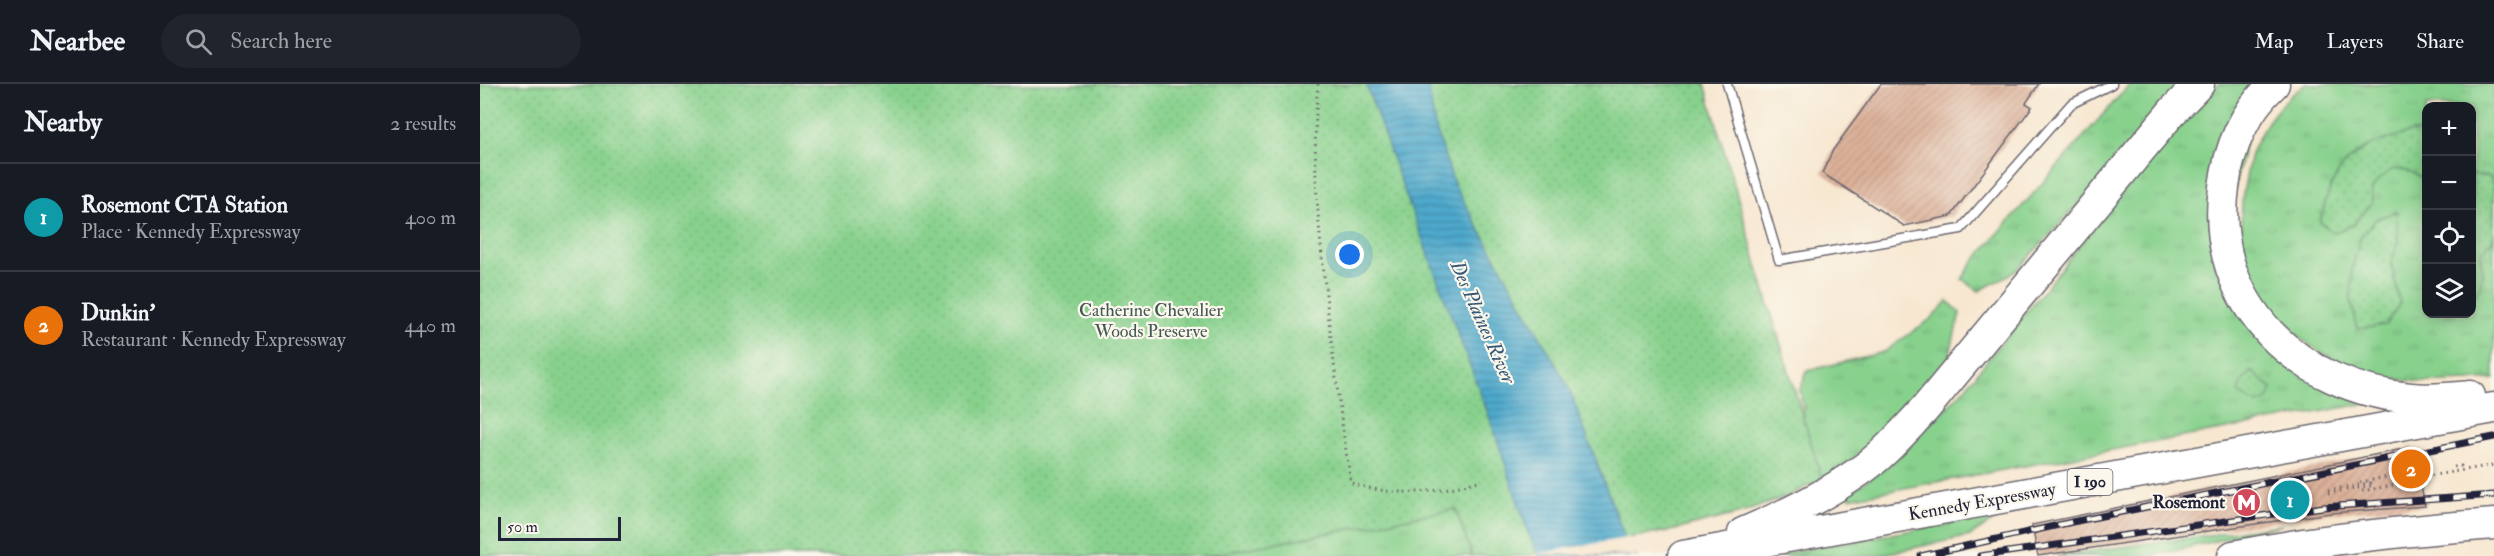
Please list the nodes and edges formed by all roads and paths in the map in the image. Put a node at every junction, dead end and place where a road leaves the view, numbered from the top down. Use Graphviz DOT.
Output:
graph roads {
  1 [pos="1318,84"];
  2 [pos="1727,84"];
  3 [pos="2112,84"];
  4 [pos="2199,84"];
  5 [pos="2274,84"];
  6 [pos="2494,394"];
  7 [pos="2494,408"];
  8 [pos="2494,465"];
  9 [pos="2454,467"];
  10 [pos="2462,470"];
  11 [pos="2404,474"];
  12 [pos="1482,480"];
  13 [pos="2360,482"];
  14 [pos="2406,483"];
  15 [pos="2420,483"];
  16 [pos="2375,484"];
  17 [pos="2328,491"];
  18 [pos="2362,491"];
  19 [pos="2494,525"];
  20 [pos="1685,556"];
  21 [pos="2233,556"];
  1 -- 12 [label="path"];
  2 -- 3 [label="lane"];
  4 -- 20 [label="highway"];
  5 -- 6 [label="highway"];
  7 -- 20 [label="highway, Kennedy Expressway / I 190"];
  8 -- 10 [label="path"];
  9 -- 10 [label="path"];
  10 -- 15 [label="path"];
  11 -- 13 [label="path"];
  14 -- 18 [label="path"];
  16 -- 17 [label="path"];
  19 -- 21 [label="highway"];
}
